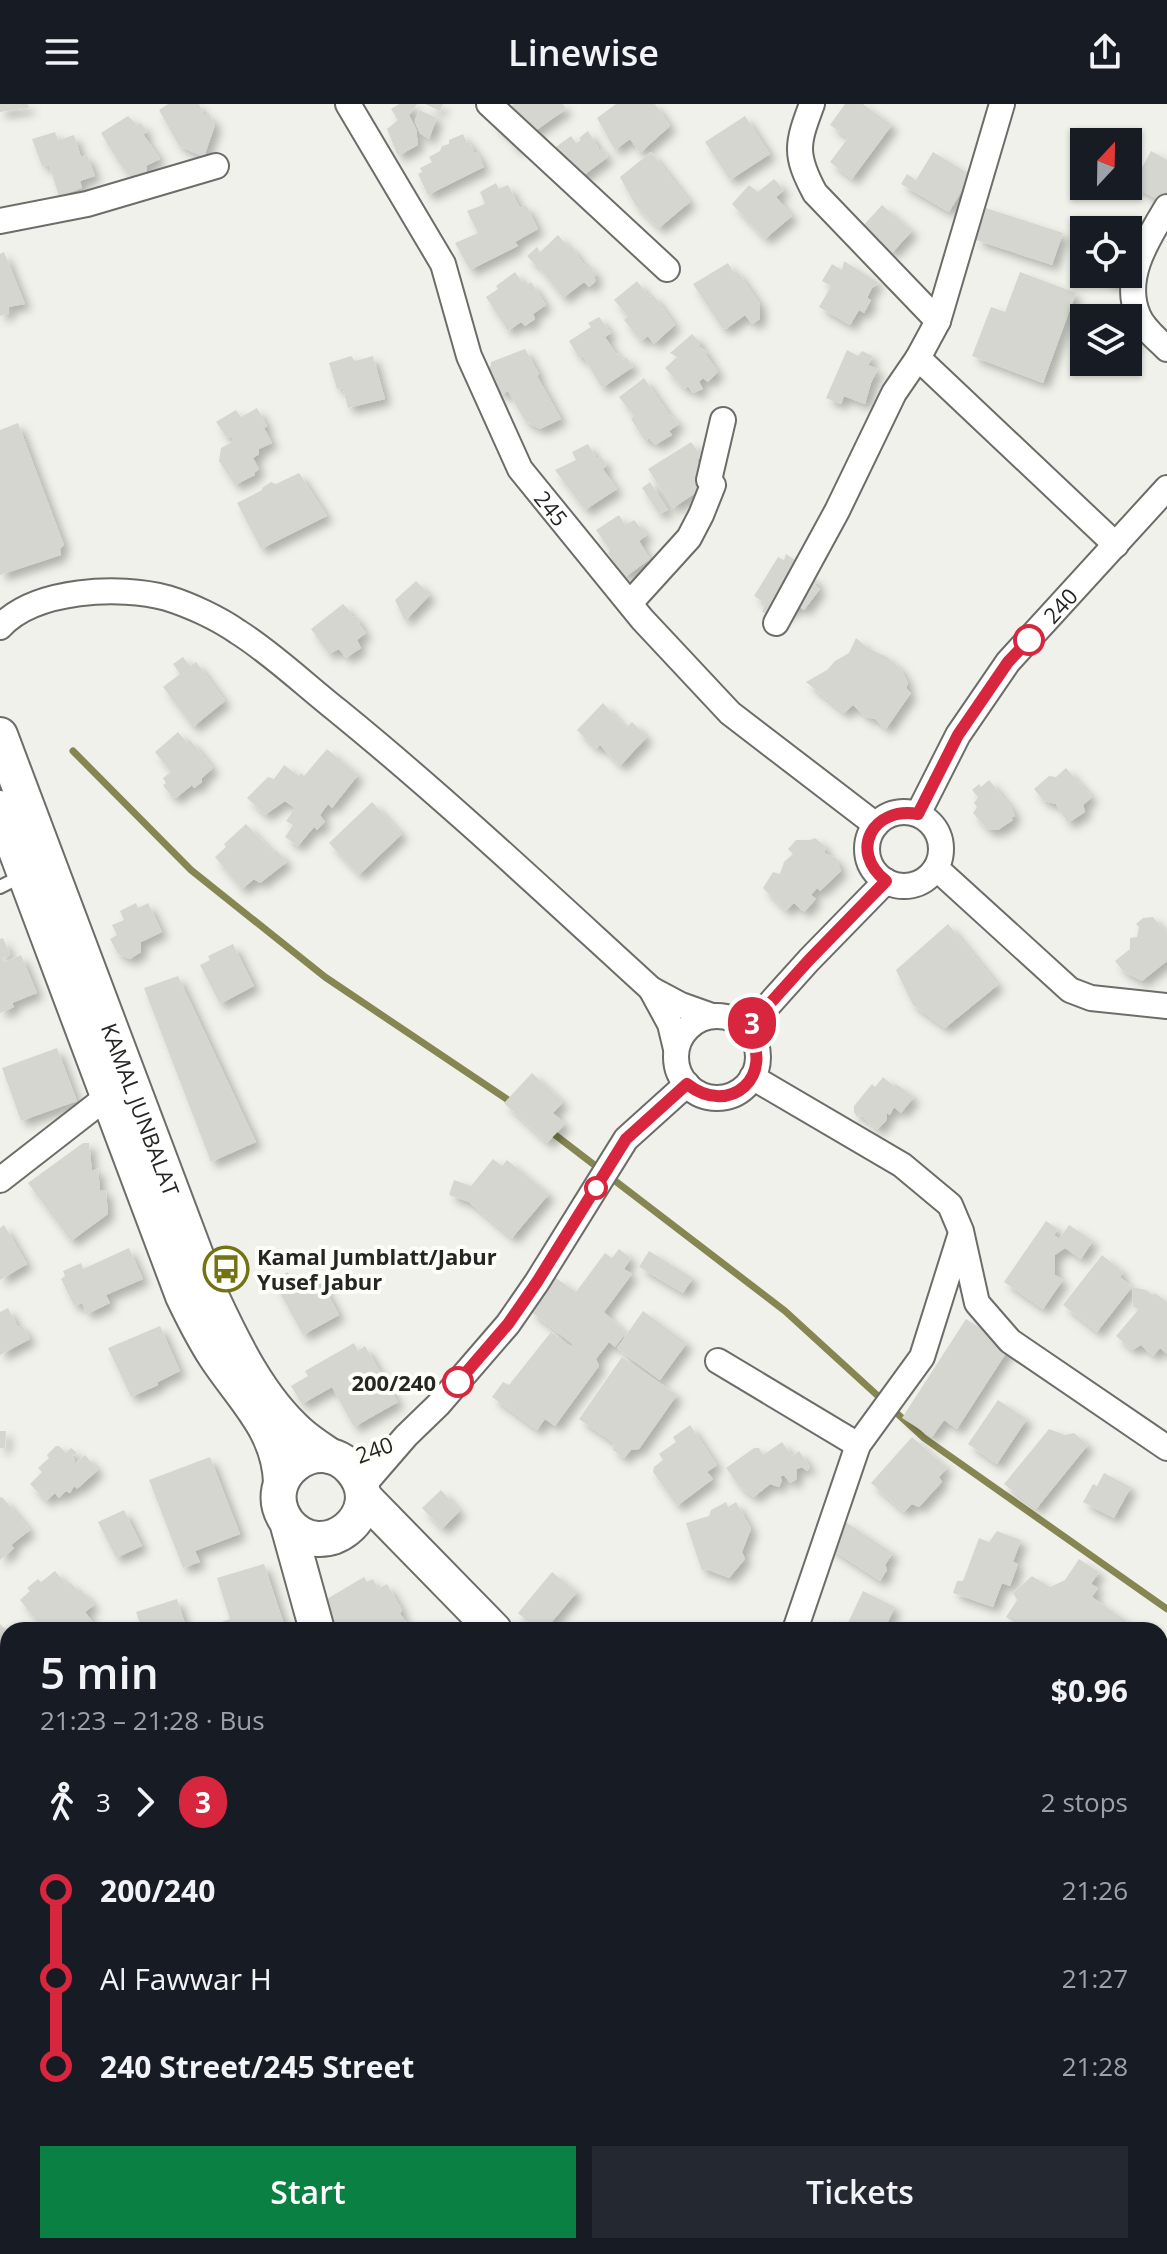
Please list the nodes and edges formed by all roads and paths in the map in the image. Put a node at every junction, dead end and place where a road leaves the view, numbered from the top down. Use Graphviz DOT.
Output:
graph roads {
  1 [pos="348,104"];
  2 [pos="489,104"];
  3 [pos="812,104"];
  4 [pos="1002,104"];
  5 [pos="216,166"];
  6 [pos="1167,207"];
  7 [pos="0,221"];
  8 [pos="667,269"];
  9 [pos="938,321"];
  10 [pos="1167,349"];
  11 [pos="918,358"];
  12 [pos="723,420"];
  13 [pos="1167,488"];
  14 [pos="1116,545"];
  15 [pos="630,603"];
  16 [pos="27,608"];
  17 [pos="0,610"];
  18 [pos="776,623"];
  19 [pos="0,627"];
  20 [pos="0,735"];
  21 [pos="0,808"];
  22 [pos="918,814"];
  23 [pos="876,825"];
  24 [pos="936,868"];
  25 [pos="13,881"];
  26 [pos="886,881"];
  27 [pos="651,989"];
  28 [pos="1167,1006"];
  29 [pos="712,1016"];
  30 [pos="747,1029"];
  31 [pos="676,1049"];
  32 [pos="752,1077"];
  33 [pos="687,1084"];
  34 [pos="108,1096"];
  35 [pos="0,1180"];
  36 [pos="961,1231"];
  37 [pos="718,1361"];
  38 [pos="406,1436"];
  39 [pos="858,1445"];
  40 [pos="1167,1448"];
  41 [pos="335,1458"];
  42 [pos="281,1482"];
  43 [pos="362,1492"];
  44 [pos="287,1522"];
  45 [pos="337,1535"];
  46 [pos="314,1618"];
  47 [pos="462,1622"];
  48 [pos="486,1622"];
  49 [pos="798,1622"];
  1 -- 15 [label="street, 245"];
  2 -- 8 [label="street"];
  3 -- 9 [label="street"];
  4 -- 9 [label="street"];
  5 -- 7 [label="street"];
  6 -- 10 [label="street"];
  9 -- 11 [label="street"];
  11 -- 14 [label="street"];
  11 -- 18 [label="street"];
  12 -- 15 [label="street"];
  13 -- 14 [label="street, 240"];
  14 -- 22 [label="street, 240"];
  15 -- 23 [label="street, 245"];
  16 -- 17 [label="street"];
  16 -- 19 [label="street"];
  16 -- 27 [label="street"];
  20 -- 41 [label="main road, KAMAL JUNBALAT"];
  21 -- 25 [label="main road, KAMAL JUNBALAT"];
  22 -- 23 [label="street"];
  22 -- 24 [label="street"];
  23 -- 26 [label="street"];
  24 -- 26 [label="street"];
  24 -- 28 [label="street"];
  25 -- 34 [label="main road, KAMAL JUNBALAT"];
  26 -- 30 [label="street"];
  27 -- 29 [label="street"];
  27 -- 31 [label="street"];
  29 -- 30 [label="street"];
  29 -- 31 [label="street"];
  30 -- 32 [label="street"];
  31 -- 33 [label="street"];
  32 -- 33 [label="street"];
  32 -- 36 [label="street"];
  33 -- 38 [label="street, 240"];
  34 -- 35 [label="street"];
  34 -- 42 [label="main road, KAMAL JUNBALAT"];
  36 -- 39 [label="street"];
  36 -- 40 [label="street"];
  37 -- 39 [label="street"];
  38 -- 41 [label="street, 240"];
  38 -- 43 [label="street, 240"];
  39 -- 49 [label="street"];
  41 -- 42 [label="main road"];
  41 -- 43 [label="main road"];
  42 -- 44 [label="main road"];
  43 -- 45 [label="main road"];
  43 -- 48 [label="main road"];
  44 -- 45 [label="main road"];
  44 -- 46 [label="main road"];
  45 -- 46 [label="main road"];
  45 -- 47 [label="main road"];
}
